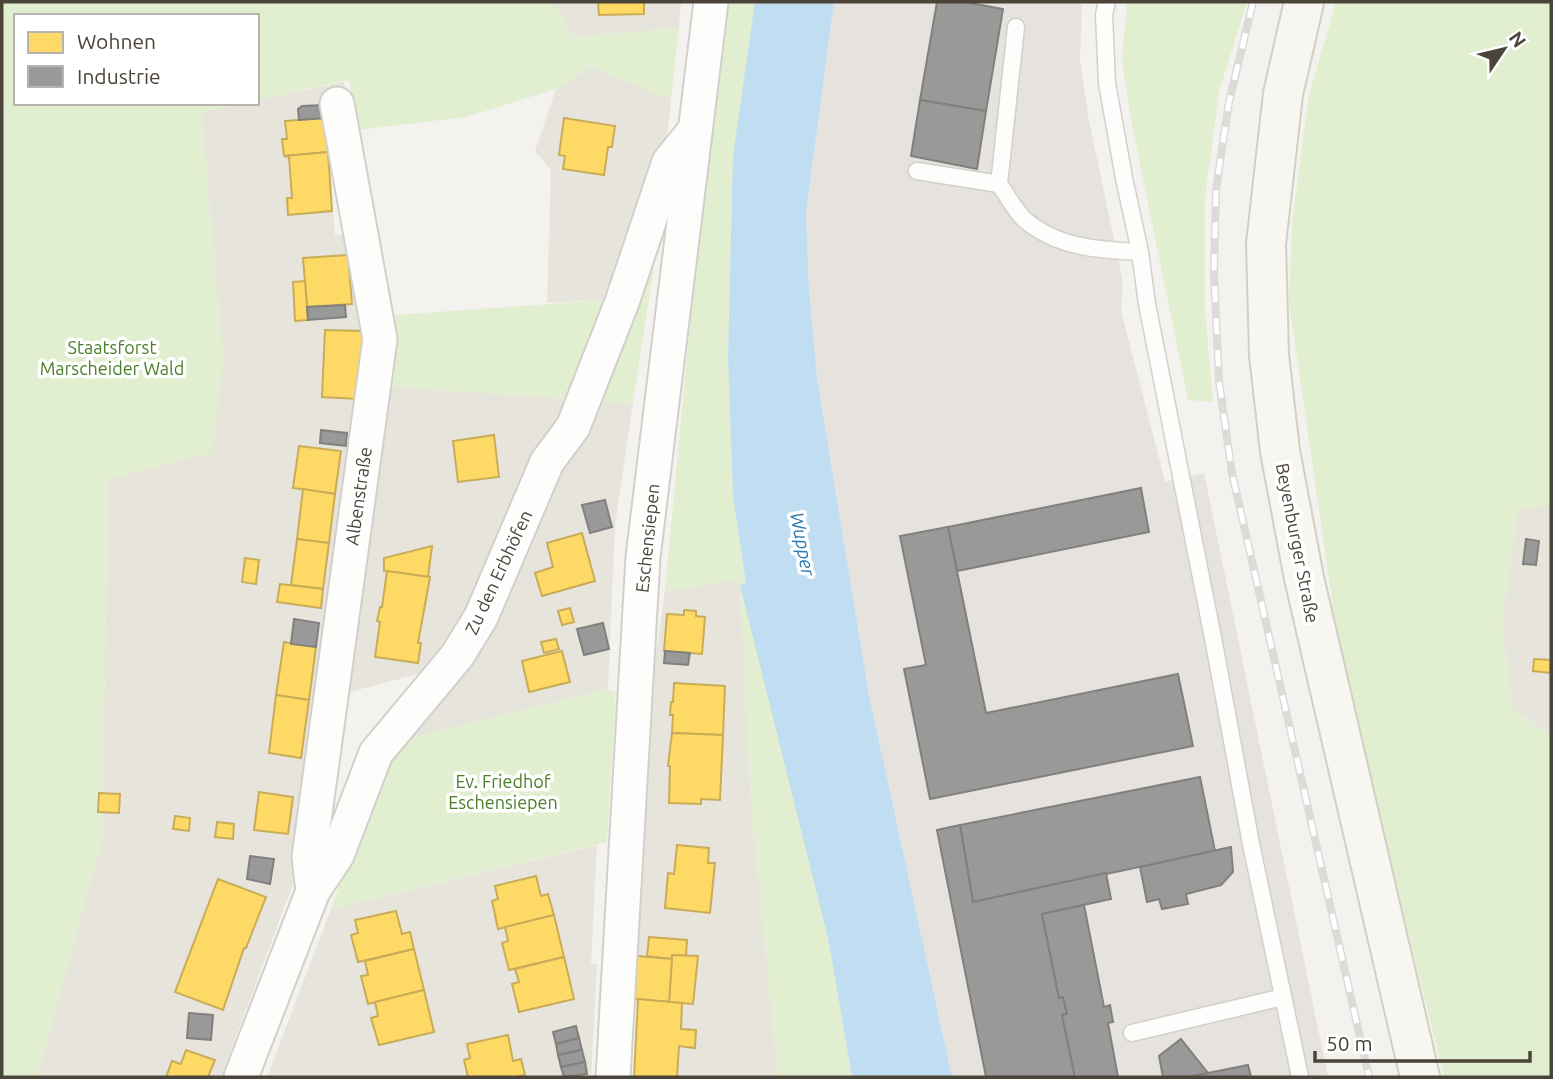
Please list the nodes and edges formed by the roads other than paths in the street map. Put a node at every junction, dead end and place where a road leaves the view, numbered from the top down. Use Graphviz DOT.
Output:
graph roads {
  1 [pos="711,2"];
  2 [pos="1107,2"];
  3 [pos="1304,2"];
  4 [pos="1016,27"];
  5 [pos="337,104"];
  6 [pos="695,129"];
  7 [pos="917,171"];
  8 [pos="999,184"];
  9 [pos="1140,252"];
  10 [pos="313,891"];
  11 [pos="1283,997"];
  12 [pos="1132,1033"];
  13 [pos="241,1077"];
  14 [pos="613,1077"];
  15 [pos="1300,1077"];
  16 [pos="1420,1077"];
  1 -- 6 [label="street, Eschensiepen"];
  2 -- 9 [label="lane"];
  3 -- 16 [label="main road, Beyenburger Straße"];
  4 -- 8 [label="lane"];
  5 -- 10 [label="street, Albenstraße"];
  6 -- 10 [label="street, Zu den Erbhöfen"];
  6 -- 14 [label="street, Eschensiepen"];
  7 -- 8 [label="lane"];
  8 -- 9 [label="lane"];
  9 -- 11 [label="lane"];
  10 -- 13 [label="street, Zu den Erbhöfen"];
  11 -- 12 [label="lane"];
  11 -- 15 [label="lane"];
}
